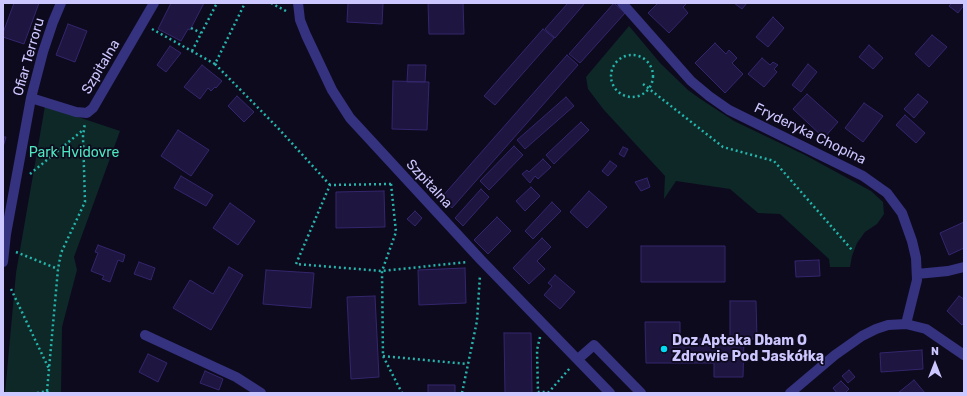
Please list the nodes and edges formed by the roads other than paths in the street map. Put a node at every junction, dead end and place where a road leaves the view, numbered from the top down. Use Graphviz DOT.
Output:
graph roads {
  1 [pos="61,3"];
  2 [pos="154,3"];
  3 [pos="298,3"];
  4 [pos="622,3"];
  5 [pos="31,98"];
  6 [pos="3,262"];
  7 [pos="964,267"];
  8 [pos="917,274"];
  9 [pos="906,324"];
  10 [pos="145,335"];
  11 [pos="964,355"];
  12 [pos="578,359"];
  13 [pos="261,393"];
  14 [pos="610,393"];
  15 [pos="641,393"];
  16 [pos="790,393"];
  1 -- 5 [label="street, Ofiar Terroru"];
  2 -- 5 [label="street, Szpitalna"];
  3 -- 12 [label="street, Szpitalna"];
  4 -- 8 [label="street, Fryderyka Chopina"];
  5 -- 6 [label="street, Ofiar Terroru"];
  7 -- 8 [label="street"];
  8 -- 9 [label="street, Fryderyka Chopina"];
  9 -- 11 [label="street"];
  9 -- 16 [label="street"];
  10 -- 13 [label="street"];
  12 -- 14 [label="street, Szpitalna"];
  12 -- 15 [label="street"];
}
